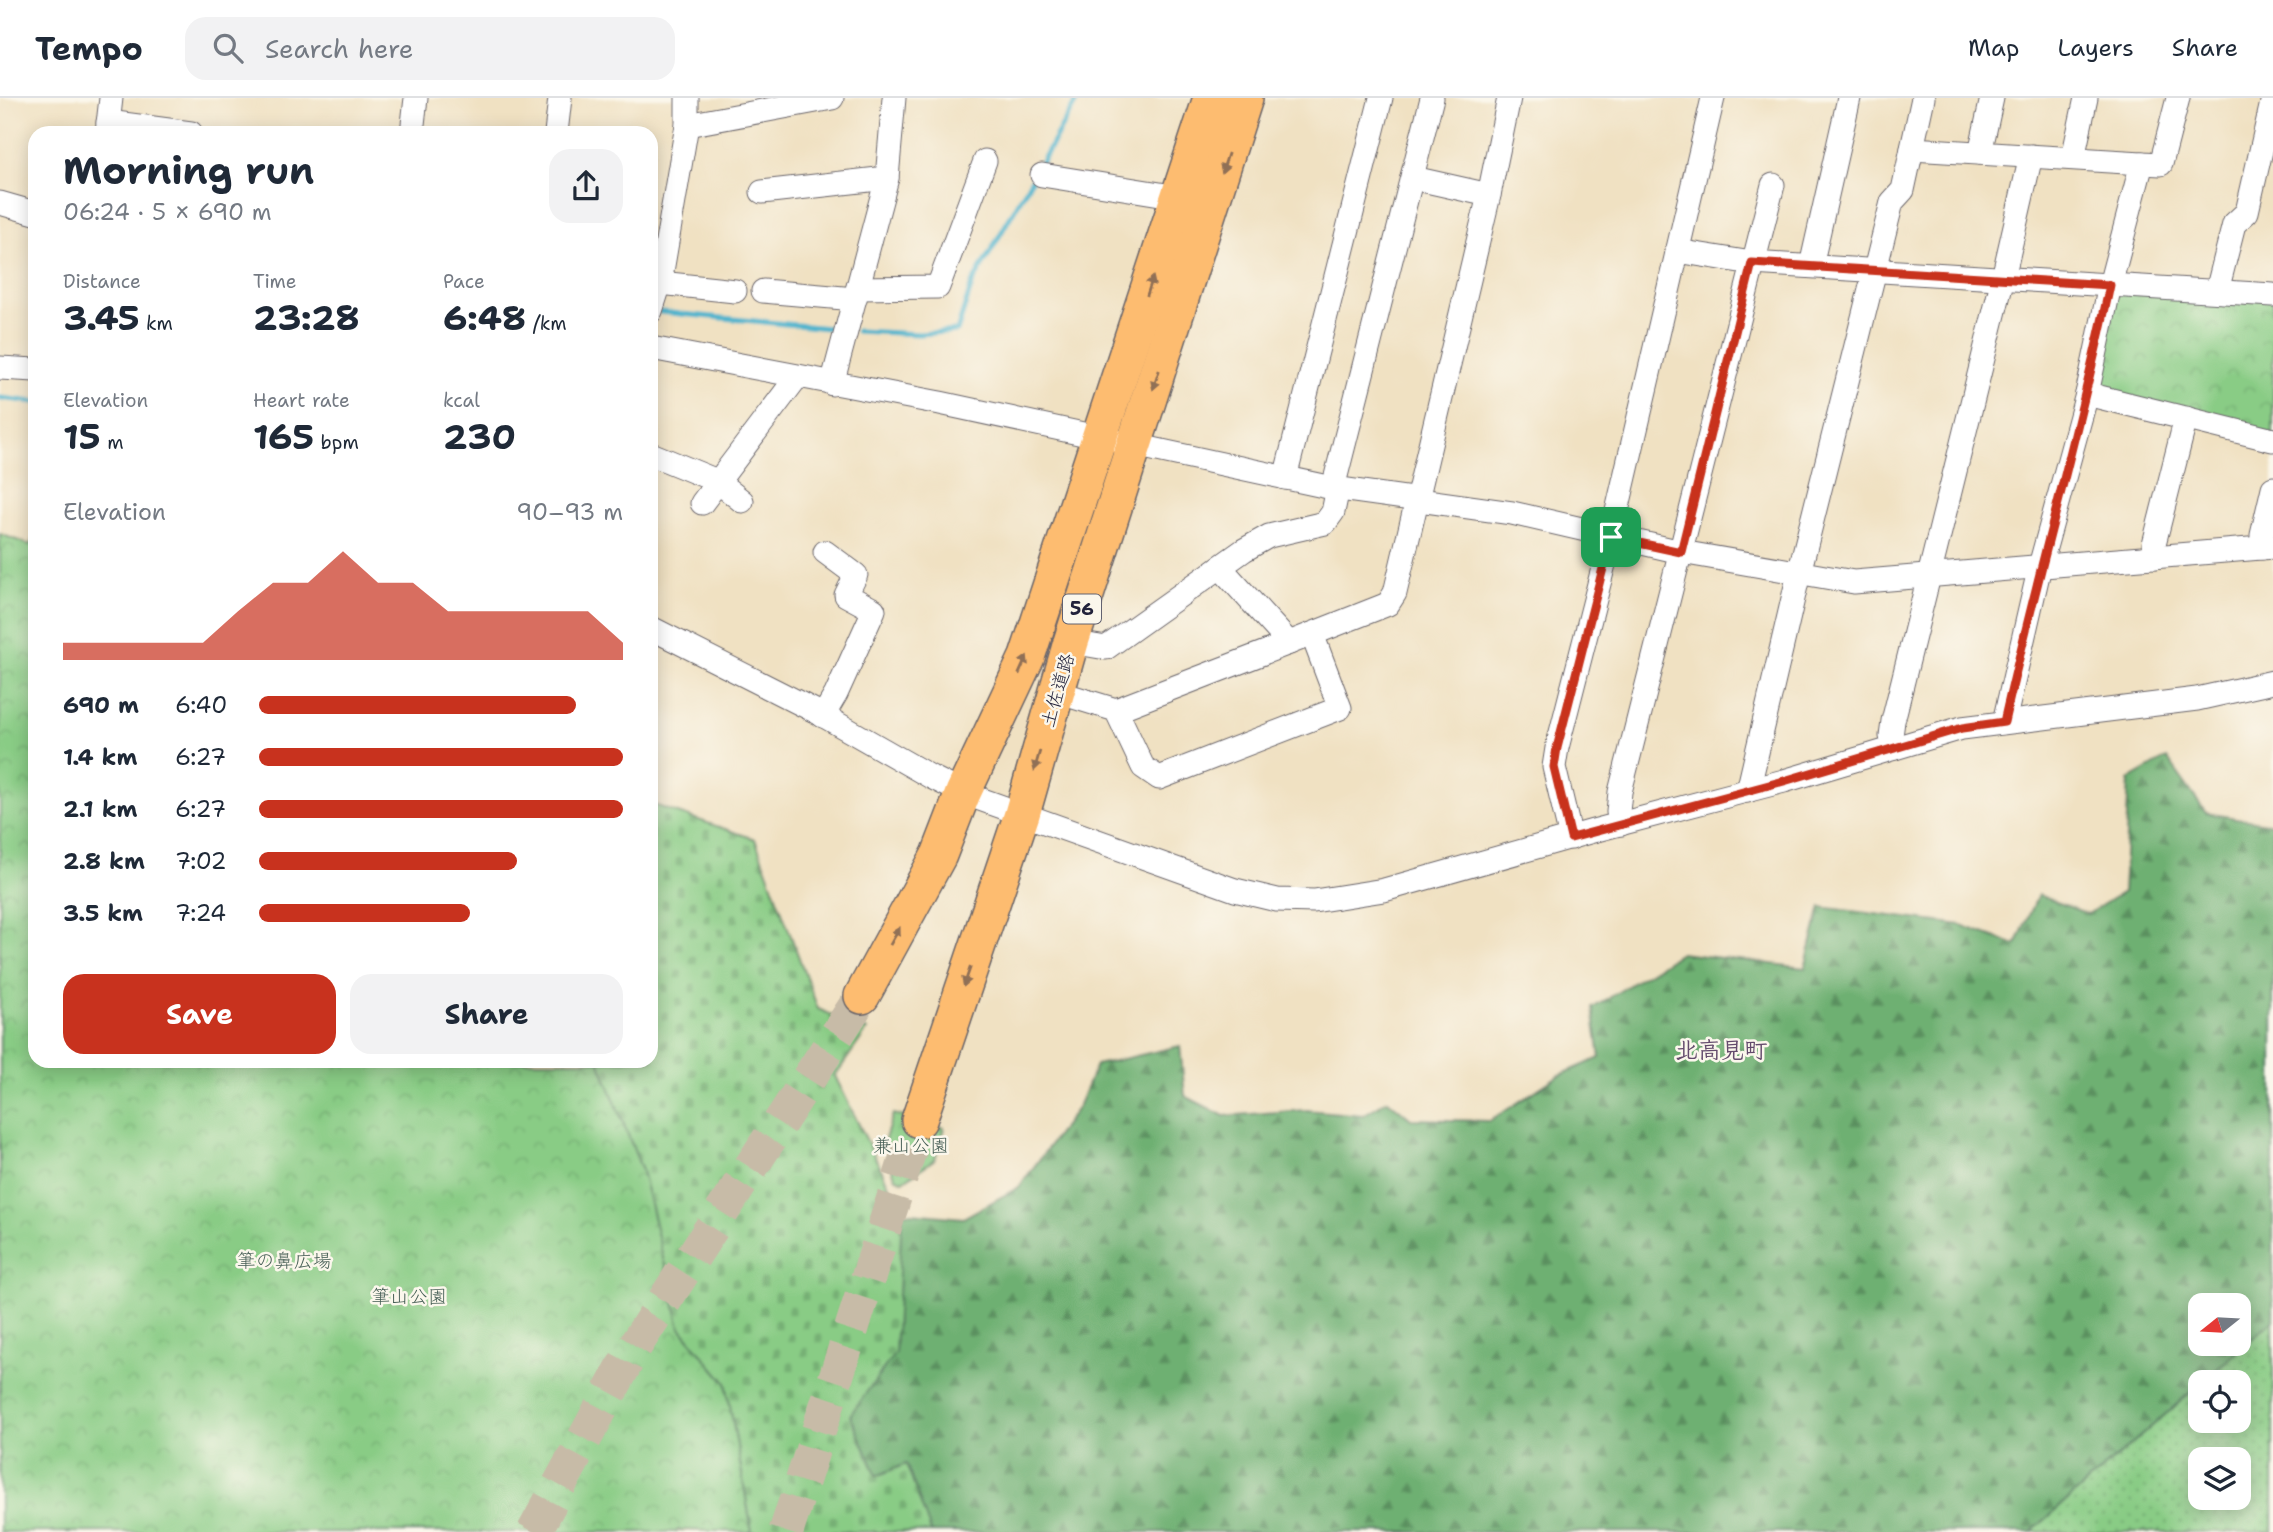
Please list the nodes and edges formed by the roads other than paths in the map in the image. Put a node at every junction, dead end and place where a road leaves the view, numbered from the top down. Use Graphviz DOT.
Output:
graph roads {
  1 [pos="111,98"];
  2 [pos="416,98"];
  3 [pos="560,98"];
  4 [pos="687,98"];
  5 [pos="894,98"];
  6 [pos="1211,98"];
  7 [pos="1245,98"];
  8 [pos="1381,98"];
  9 [pos="1432,98"];
  10 [pos="1509,98"];
  11 [pos="1713,98"];
  12 [pos="1849,98"];
  13 [pos="1923,98"];
  14 [pos="1992,98"];
  15 [pos="2086,98"];
  16 [pos="2178,98"];
  17 [pos="2273,98"];
  18 [pos="819,99"];
  19 [pos="687,125"];
  20 [pos="108,126"];
  21 [pos="413,126"];
  22 [pos="557,126"];
  23 [pos="1912,149"];
  24 [pos="1980,153"];
  25 [pos="2031,156"];
  26 [pos="2073,158"];
  27 [pos="985,161"];
  28 [pos="2142,163"];
  29 [pos="1042,175"];
  30 [pos="887,178"];
  31 [pos="1413,178"];
  32 [pos="1773,185"];
  33 [pos="762,192"];
  34 [pos="1489,195"];
  35 [pos="1179,197"];
  36 [pos="0,203"];
  37 [pos="28,211"];
  38 [pos="1677,251"];
  39 [pos="1752,263"];
  40 [pos="1811,266"];
  41 [pos="1876,269"];
  42 [pos="2003,278"];
  43 [pos="660,283"];
  44 [pos="2110,285"];
  45 [pos="658,289"];
  46 [pos="735,291"];
  47 [pos="763,291"];
  48 [pos="2217,291"];
  49 [pos="856,293"];
  50 [pos="2273,295"];
  51 [pos="658,349"];
  52 [pos="0,368"];
  53 [pos="28,370"];
  54 [pos="797,377"];
  55 [pos="832,384"];
  56 [pos="2087,394"];
  57 [pos="2186,418"];
  58 [pos="1100,438"];
  59 [pos="2273,440"];
  60 [pos="1134,447"];
  61 [pos="658,457"];
  62 [pos="1286,478"];
  63 [pos="716,481"];
  64 [pos="1336,488"];
  65 [pos="2273,488"];
  66 [pos="1417,498"];
  67 [pos="742,501"];
  68 [pos="702,503"];
  69 [pos="1611,537"];
  70 [pos="2268,548"];
  71 [pos="825,552"];
  72 [pos="1681,552"];
  73 [pos="2155,557"];
  74 [pos="2040,566"];
  75 [pos="1220,567"];
  76 [pos="1799,573"];
  77 [pos="1929,576"];
  78 [pos="658,632"];
  79 [pos="1312,634"];
  80 [pos="1071,642"];
  81 [pos="1289,643"];
  82 [pos="2273,682"];
  83 [pos="1057,692"];
  84 [pos="1116,710"];
  85 [pos="823,716"];
  86 [pos="2004,722"];
  87 [pos="1894,748"];
  88 [pos="1748,791"];
  89 [pos="963,793"];
  90 [pos="1023,814"];
  91 [pos="1621,824"];
  92 [pos="1571,838"];
  93 [pos="862,996"];
  94 [pos="919,1120"];
  1 -- 20 [label="street"];
  2 -- 21 [label="street"];
  3 -- 22 [label="street"];
  4 -- 19 [label="street"];
  5 -- 30 [label="street"];
  6 -- 35 [label="highway, 土佐道路 / 56"];
  7 -- 60 [label="highway, 土佐道路 / 56, one-way"];
  8 -- 62 [label="street"];
  9 -- 31 [label="street"];
  10 -- 34 [label="street"];
  11 -- 38 [label="street"];
  12 -- 40 [label="street"];
  13 -- 23 [label="street"];
  14 -- 24 [label="street"];
  15 -- 26 [label="street"];
  16 -- 28 [label="street"];
  17 -- 48 [label="street"];
  18 -- 19 [label="street"];
  19 -- 43 [label="street"];
  23 -- 24 [label="street"];
  23 -- 41 [label="street"];
  24 -- 25 [label="street"];
  25 -- 26 [label="street"];
  25 -- 42 [label="street"];
  26 -- 28 [label="street"];
  27 -- 49 [label="street"];
  28 -- 44 [label="street"];
  29 -- 35 [label="street"];
  30 -- 33 [label="street"];
  30 -- 49 [label="street"];
  31 -- 34 [label="street"];
  31 -- 64 [label="street"];
  32 -- 39 [label="street"];
  34 -- 66 [label="street"];
  58 -- 35 [label="highway, 土佐道路 / 56, one-way"];
  36 -- 37 [label="street"];
  38 -- 39 [label="street"];
  38 -- 69 [label="street"];
  39 -- 40 [label="street"];
  39 -- 72 [label="street"];
  40 -- 41 [label="street"];
  41 -- 42 [label="street"];
  41 -- 76 [label="street"];
  42 -- 44 [label="street"];
  42 -- 77 [label="street"];
  43 -- 45 [label="street"];
  43 -- 46 [label="street"];
  44 -- 48 [label="street"];
  44 -- 56 [label="street"];
  47 -- 49 [label="street"];
  48 -- 50 [label="street"];
  49 -- 55 [label="street"];
  51 -- 54 [label="street"];
  52 -- 53 [label="street"];
  54 -- 55 [label="street"];
  54 -- 63 [label="street"];
  55 -- 58 [label="street"];
  56 -- 57 [label="street"];
  56 -- 74 [label="street"];
  57 -- 59 [label="street"];
  57 -- 73 [label="street"];
  58 -- 60 [label="street"];
  89 -- 58 [label="highway, 土佐道路 / 56, one-way"];
  60 -- 62 [label="street"];
  60 -- 80 [label="highway, 土佐道路 / 56"];
  61 -- 63 [label="street"];
  62 -- 64 [label="street"];
  63 -- 67 [label="street"];
  63 -- 68 [label="street"];
  64 -- 66 [label="street"];
  64 -- 75 [label="street"];
  65 -- 70 [label="street"];
  66 -- 69 [label="street"];
  66 -- 79 [label="street"];
  69 -- 72 [label="street"];
  69 -- 92 [label="street"];
  70 -- 73 [label="street"];
  71 -- 85 [label="street"];
  72 -- 76 [label="street"];
  72 -- 91 [label="street"];
  73 -- 74 [label="street"];
  74 -- 77 [label="street"];
  74 -- 86 [label="street"];
  75 -- 80 [label="street"];
  75 -- 81 [label="street"];
  76 -- 77 [label="street"];
  76 -- 88 [label="street"];
  77 -- 87 [label="street"];
  78 -- 85 [label="street"];
  79 -- 81 [label="street"];
  79 -- 84 [label="street"];
  80 -- 83 [label="highway, 土佐道路 / 56"];
  81 -- 84 [label="street"];
  82 -- 86 [label="street"];
  83 -- 84 [label="street"];
  83 -- 90 [label="highway, 土佐道路 / 56, one-way"];
  85 -- 89 [label="street"];
  86 -- 87 [label="street"];
  87 -- 88 [label="street"];
  88 -- 91 [label="street"];
  89 -- 90 [label="street"];
  93 -- 89 [label="highway, 土佐道路 / 56, one-way"];
  90 -- 92 [label="street"];
  90 -- 94 [label="highway, 土佐道路 / 56, one-way"];
  91 -- 92 [label="street"];
}
